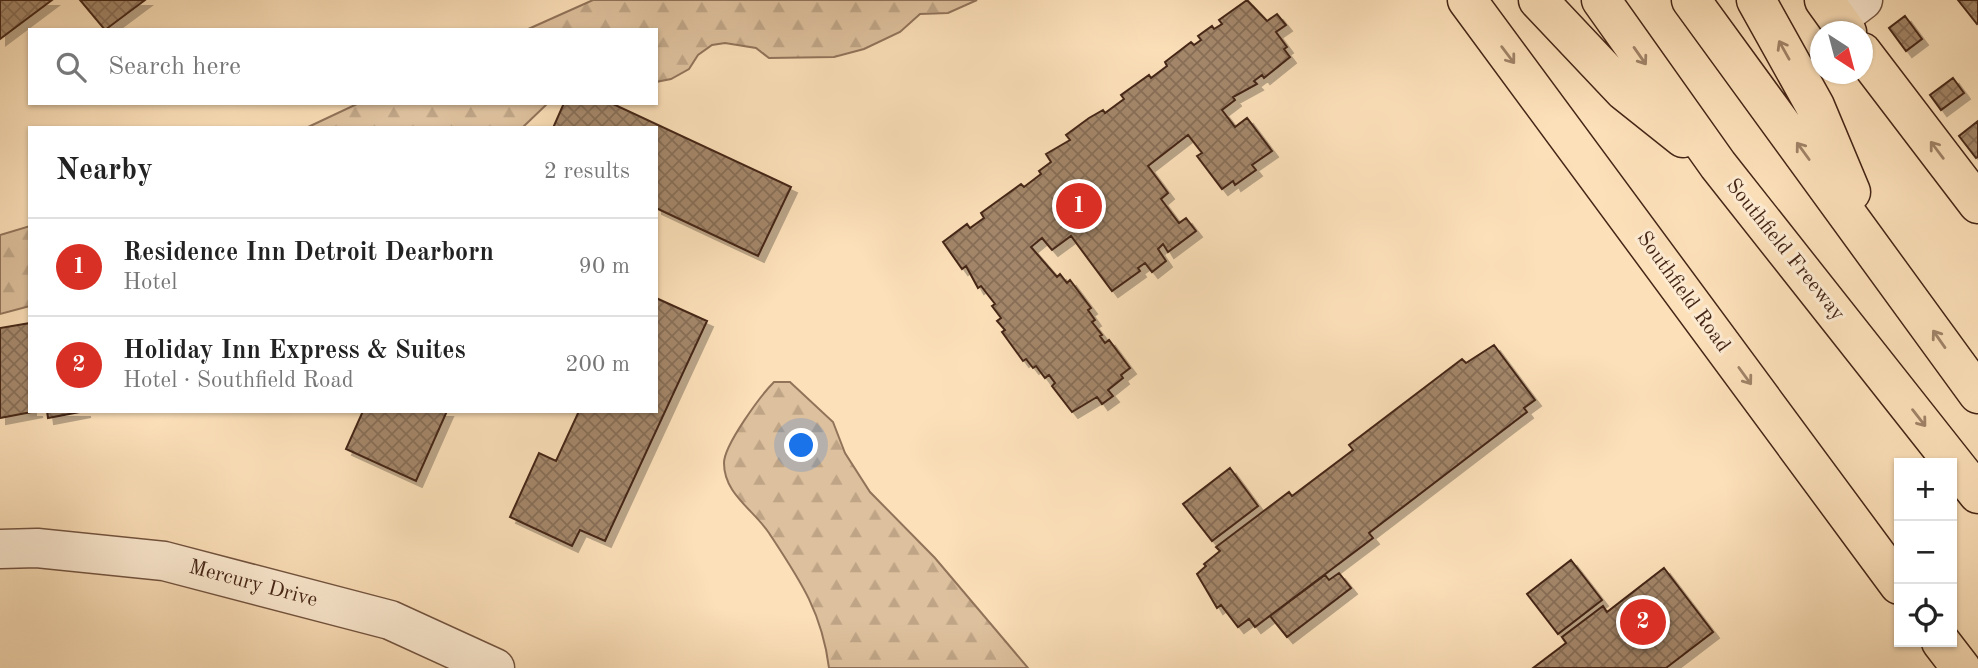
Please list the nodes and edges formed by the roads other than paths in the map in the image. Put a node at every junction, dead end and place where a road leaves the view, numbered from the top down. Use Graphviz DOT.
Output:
graph roads {
  1 [pos="1467,0"];
  2 [pos="1538,0"];
  3 [pos="1601,0"];
  4 [pos="1691,0"];
  5 [pos="1756,0"];
  6 [pos="1873,65"];
  7 [pos="1718,165"];
  8 [pos="1978,204"];
  9 [pos="1873,245"];
  10 [pos="1978,394"];
  11 [pos="1978,494"];
  12 [pos="0,549"];
  13 [pos="1898,584"];
  14 [pos="1945,647"];
  15 [pos="495,668"];
  16 [pos="1961,668"];
  1 -- 13 [label="main road, Southfield Road, one-way"];
  2 -- 7 [label="main road"];
  3 -- 7 [label="main road, Southfield Freeway, one-way"];
  9 -- 4 [label="main road, one-way"];
  9 -- 5 [label="main road, one-way"];
  8 -- 6 [label="main road, one-way"];
  7 -- 11 [label="main road, Southfield Freeway, one-way"];
  10 -- 9 [label="main road, one-way"];
  12 -- 15 [label="street, Mercury Drive"];
  14 -- 16 [label="main road"];
}
